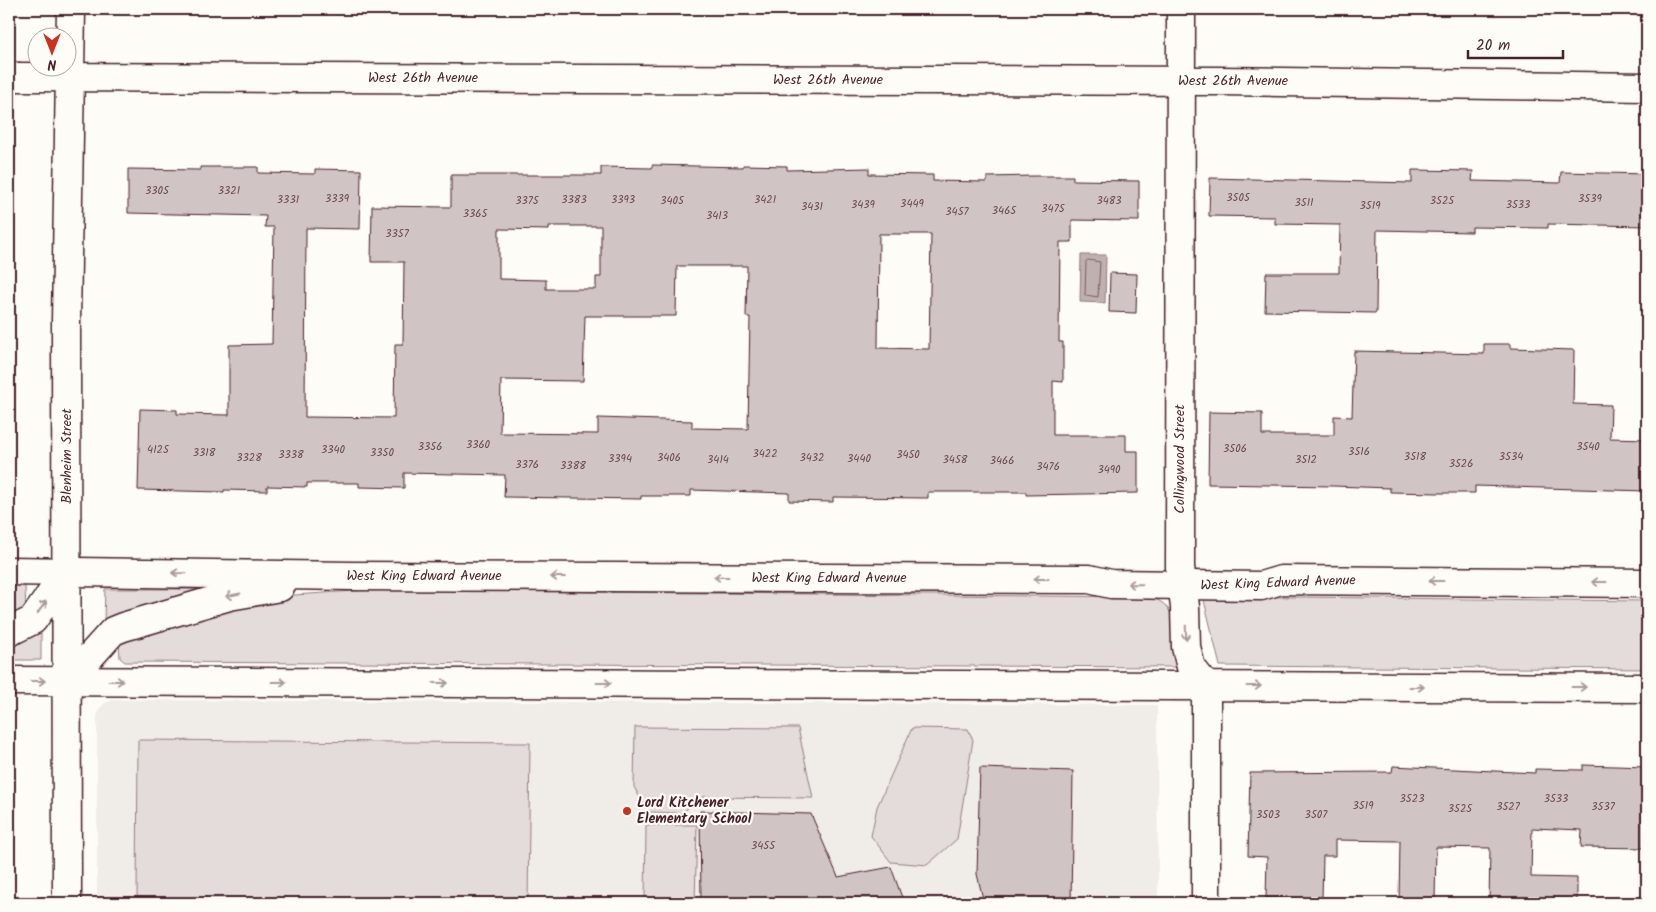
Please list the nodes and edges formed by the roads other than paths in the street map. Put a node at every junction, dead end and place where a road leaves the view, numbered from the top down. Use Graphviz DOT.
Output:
graph roads {
  1 [pos="71,9"];
  2 [pos="1181,9"];
  3 [pos="71,28"];
  4 [pos="9,76"];
  5 [pos="28,76"];
  6 [pos="78,77"];
  7 [pos="71,78"];
  8 [pos="1181,81"];
  9 [pos="1647,87"];
  10 [pos="9,571"];
  11 [pos="67,571"];
  12 [pos="350,576"];
  13 [pos="1647,583"];
  14 [pos="1180,585"];
  15 [pos="9,632"];
  16 [pos="9,681"];
  17 [pos="68,681"];
  18 [pos="1206,686"];
  19 [pos="1647,688"];
  20 [pos="67,903"];
  21 [pos="1206,903"];
  1 -- 3 [label="main road, Blenheim Street"];
  2 -- 8 [label="main road, Collingwood Street"];
  4 -- 5 [label="main road, West 26th Avenue"];
  6 -- 8 [label="main road, West 26th Avenue"];
  7 -- 11 [label="main road, Blenheim Street"];
  8 -- 9 [label="main road, West 26th Avenue"];
  8 -- 14 [label="main road, Collingwood Street"];
  10 -- 11 [label="main road, West King Edward Avenue"];
  12 -- 11 [label="main road, West King Edward Avenue, one-way"];
  15 -- 11 [label="main road, one-way"];
  11 -- 17 [label="main road, Blenheim Street"];
  14 -- 12 [label="main road, West King Edward Avenue, one-way"];
  12 -- 17 [label="main road, one-way"];
  13 -- 14 [label="main road, West King Edward Avenue, one-way"];
  14 -- 18 [label="main road, Collingwood Street, one-way"];
  16 -- 17 [label="main road, one-way"];
  17 -- 18 [label="main road, one-way"];
  17 -- 20 [label="main road, Blenheim Street"];
  18 -- 19 [label="main road, one-way"];
  18 -- 21 [label="main road"];
}
